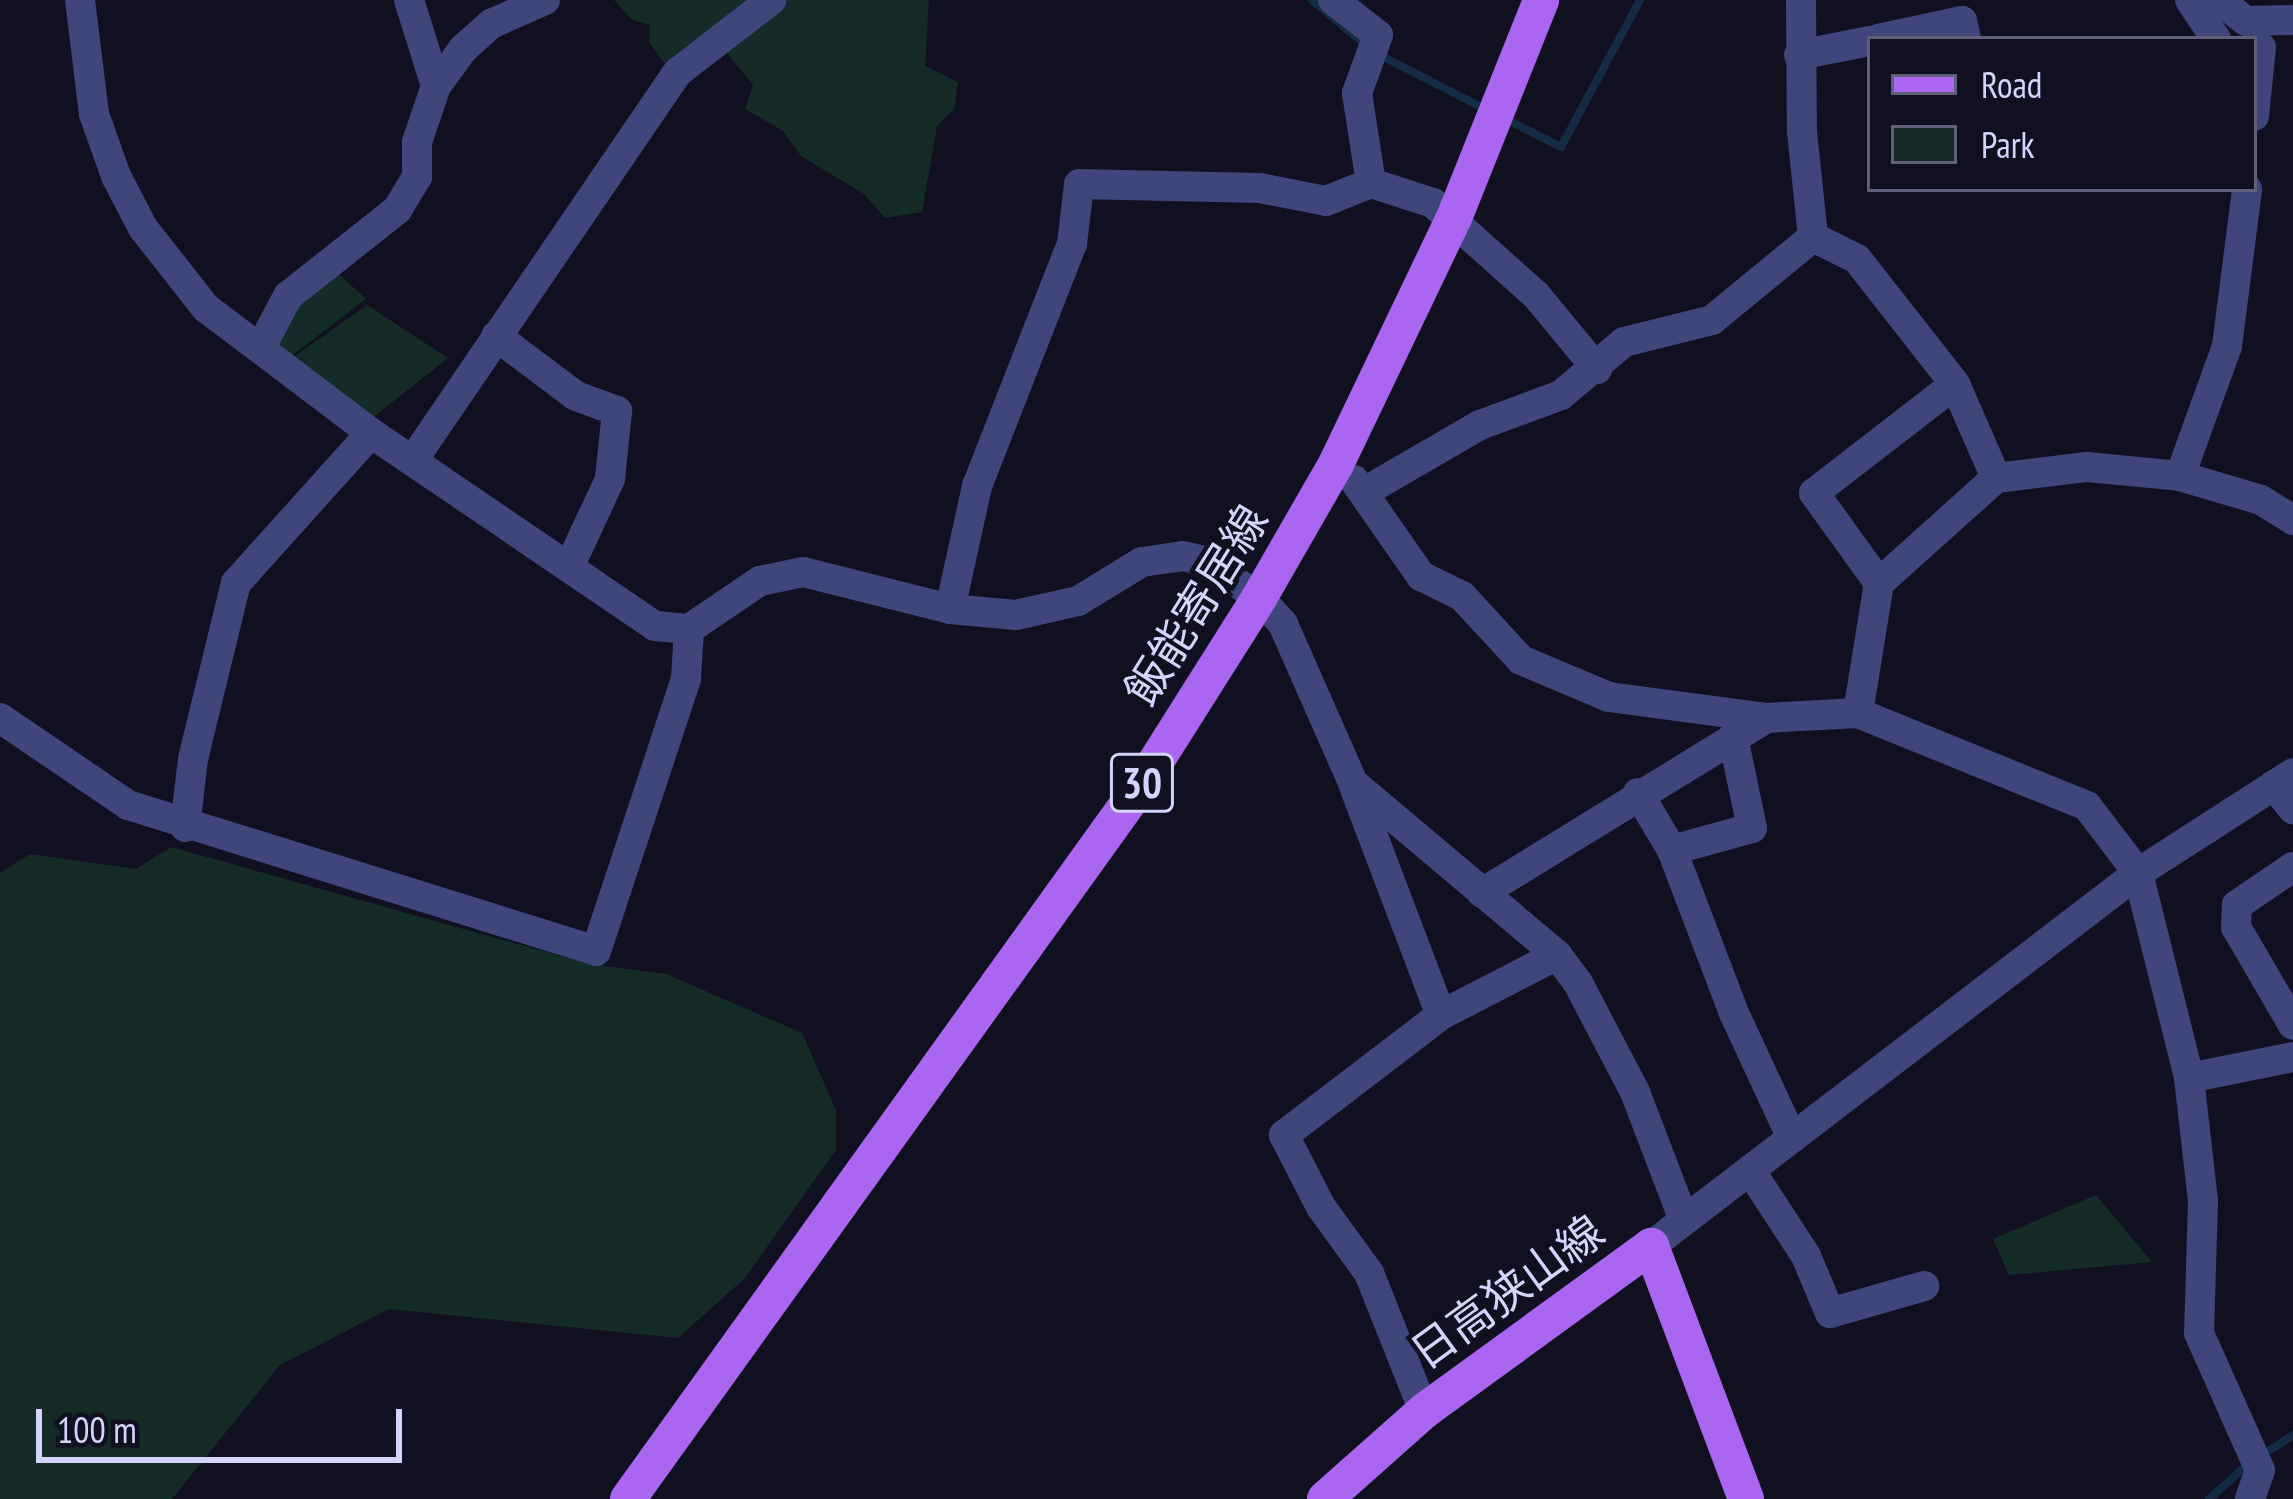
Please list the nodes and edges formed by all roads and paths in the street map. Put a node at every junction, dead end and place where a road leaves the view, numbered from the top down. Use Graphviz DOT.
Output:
graph roads {
  1 [pos="80,0"];
  2 [pos="409,0"];
  3 [pos="545,0"];
  4 [pos="771,0"];
  5 [pos="1333,0"];
  6 [pos="1541,0"];
  7 [pos="1801,0"];
  8 [pos="2190,0"];
  9 [pos="2219,0"];
  10 [pos="2293,20"];
  11 [pos="1893,36"];
  12 [pos="1965,36"];
  13 [pos="2214,36"];
  14 [pos="1867,41"];
  15 [pos="2293,42"];
  16 [pos="2257,47"];
  17 [pos="1798,56"];
  18 [pos="436,86"];
  19 [pos="1371,183"];
  20 [pos="2247,192"];
  21 [pos="1454,218"];
  22 [pos="1814,236"];
  23 [pos="496,336"];
  24 [pos="261,346"];
  25 [pos="1597,369"];
  26 [pos="1955,384"];
  27 [pos="370,433"];
  28 [pos="413,460"];
  29 [pos="1336,464"];
  30 [pos="2180,476"];
  31 [pos="1996,478"];
  32 [pos="1366,490"];
  33 [pos="2293,520"];
  34 [pos="570,565"];
  35 [pos="1879,583"];
  36 [pos="1259,598"];
  37 [pos="950,609"];
  38 [pos="689,629"];
  39 [pos="1858,713"];
  40 [pos="0,718"];
  41 [pos="1766,718"];
  42 [pos="1733,737"];
  43 [pos="1353,783"];
  44 [pos="2287,789"];
  45 [pos="1638,793"];
  46 [pos="185,827"];
  47 [pos="1672,850"];
  48 [pos="2293,867"];
  49 [pos="2138,873"];
  50 [pos="1482,892"];
  51 [pos="1557,956"];
  52 [pos="1441,1015"];
  53 [pos="2293,1025"];
  54 [pos="2293,1057"];
  55 [pos="2189,1078"];
  56 [pos="1792,1138"];
  57 [pos="1750,1170"];
  58 [pos="1684,1220"];
  59 [pos="1651,1246"];
  60 [pos="1924,1286"];
  61 [pos="1424,1411"];
  62 [pos="2254,1472"];
  63 [pos="628,1499"];
  64 [pos="1325,1499"];
  65 [pos="1746,1499"];
  1 -- 24 [label="street"];
  2 -- 18 [label="street"];
  3 -- 18 [label="street"];
  4 -- 23 [label="street"];
  5 -- 19 [label="street"];
  6 -- 21 [label="main road, 飯能寄居線 / 30"];
  7 -- 17 [label="street"];
  8 -- 13 [label="street"];
  9 -- 10 [label="street"];
  11 -- 12 [label="street"];
  14 -- 17 [label="street"];
  15 -- 16 [label="street"];
  17 -- 22 [label="street"];
  18 -- 24 [label="street"];
  19 -- 21 [label="street"];
  19 -- 37 [label="street"];
  20 -- 30 [label="street"];
  21 -- 25 [label="street"];
  21 -- 29 [label="main road, 飯能寄居線 / 30"];
  22 -- 25 [label="street"];
  22 -- 26 [label="street"];
  23 -- 28 [label="street"];
  23 -- 34 [label="street"];
  24 -- 27 [label="street"];
  25 -- 32 [label="street"];
  26 -- 31 [label="street"];
  26 -- 35 [label="street"];
  27 -- 28 [label="street"];
  27 -- 46 [label="street"];
  28 -- 34 [label="street"];
  29 -- 32 [label="street"];
  29 -- 36 [label="main road, 飯能寄居線 / 30"];
  30 -- 31 [label="street"];
  30 -- 33 [label="street"];
  31 -- 35 [label="street"];
  32 -- 41 [label="street"];
  34 -- 38 [label="street"];
  35 -- 39 [label="street"];
  36 -- 37 [label="street"];
  36 -- 43 [label="street"];
  36 -- 63 [label="main road, 飯能寄居線 / 30"];
  37 -- 38 [label="street"];
  38 -- 46 [label="street"];
  39 -- 41 [label="street"];
  39 -- 49 [label="street"];
  40 -- 46 [label="street"];
  41 -- 42 [label="street"];
  42 -- 45 [label="street"];
  42 -- 47 [label="street"];
  43 -- 50 [label="street"];
  43 -- 52 [label="street"];
  44 -- 49 [label="street"];
  45 -- 47 [label="street"];
  45 -- 50 [label="street"];
  47 -- 56 [label="street"];
  48 -- 53 [label="street"];
  49 -- 55 [label="street"];
  49 -- 56 [label="street"];
  50 -- 51 [label="street"];
  51 -- 52 [label="street"];
  51 -- 58 [label="street"];
  52 -- 61 [label="street"];
  54 -- 55 [label="street"];
  55 -- 62 [label="street"];
  56 -- 57 [label="street"];
  57 -- 58 [label="street"];
  57 -- 60 [label="street"];
  58 -- 59 [label="street"];
  59 -- 61 [label="main road, 日高狭山線"];
  59 -- 65 [label="main road, 日高狭山線"];
  61 -- 64 [label="main road, 日高狭山線"];
}
